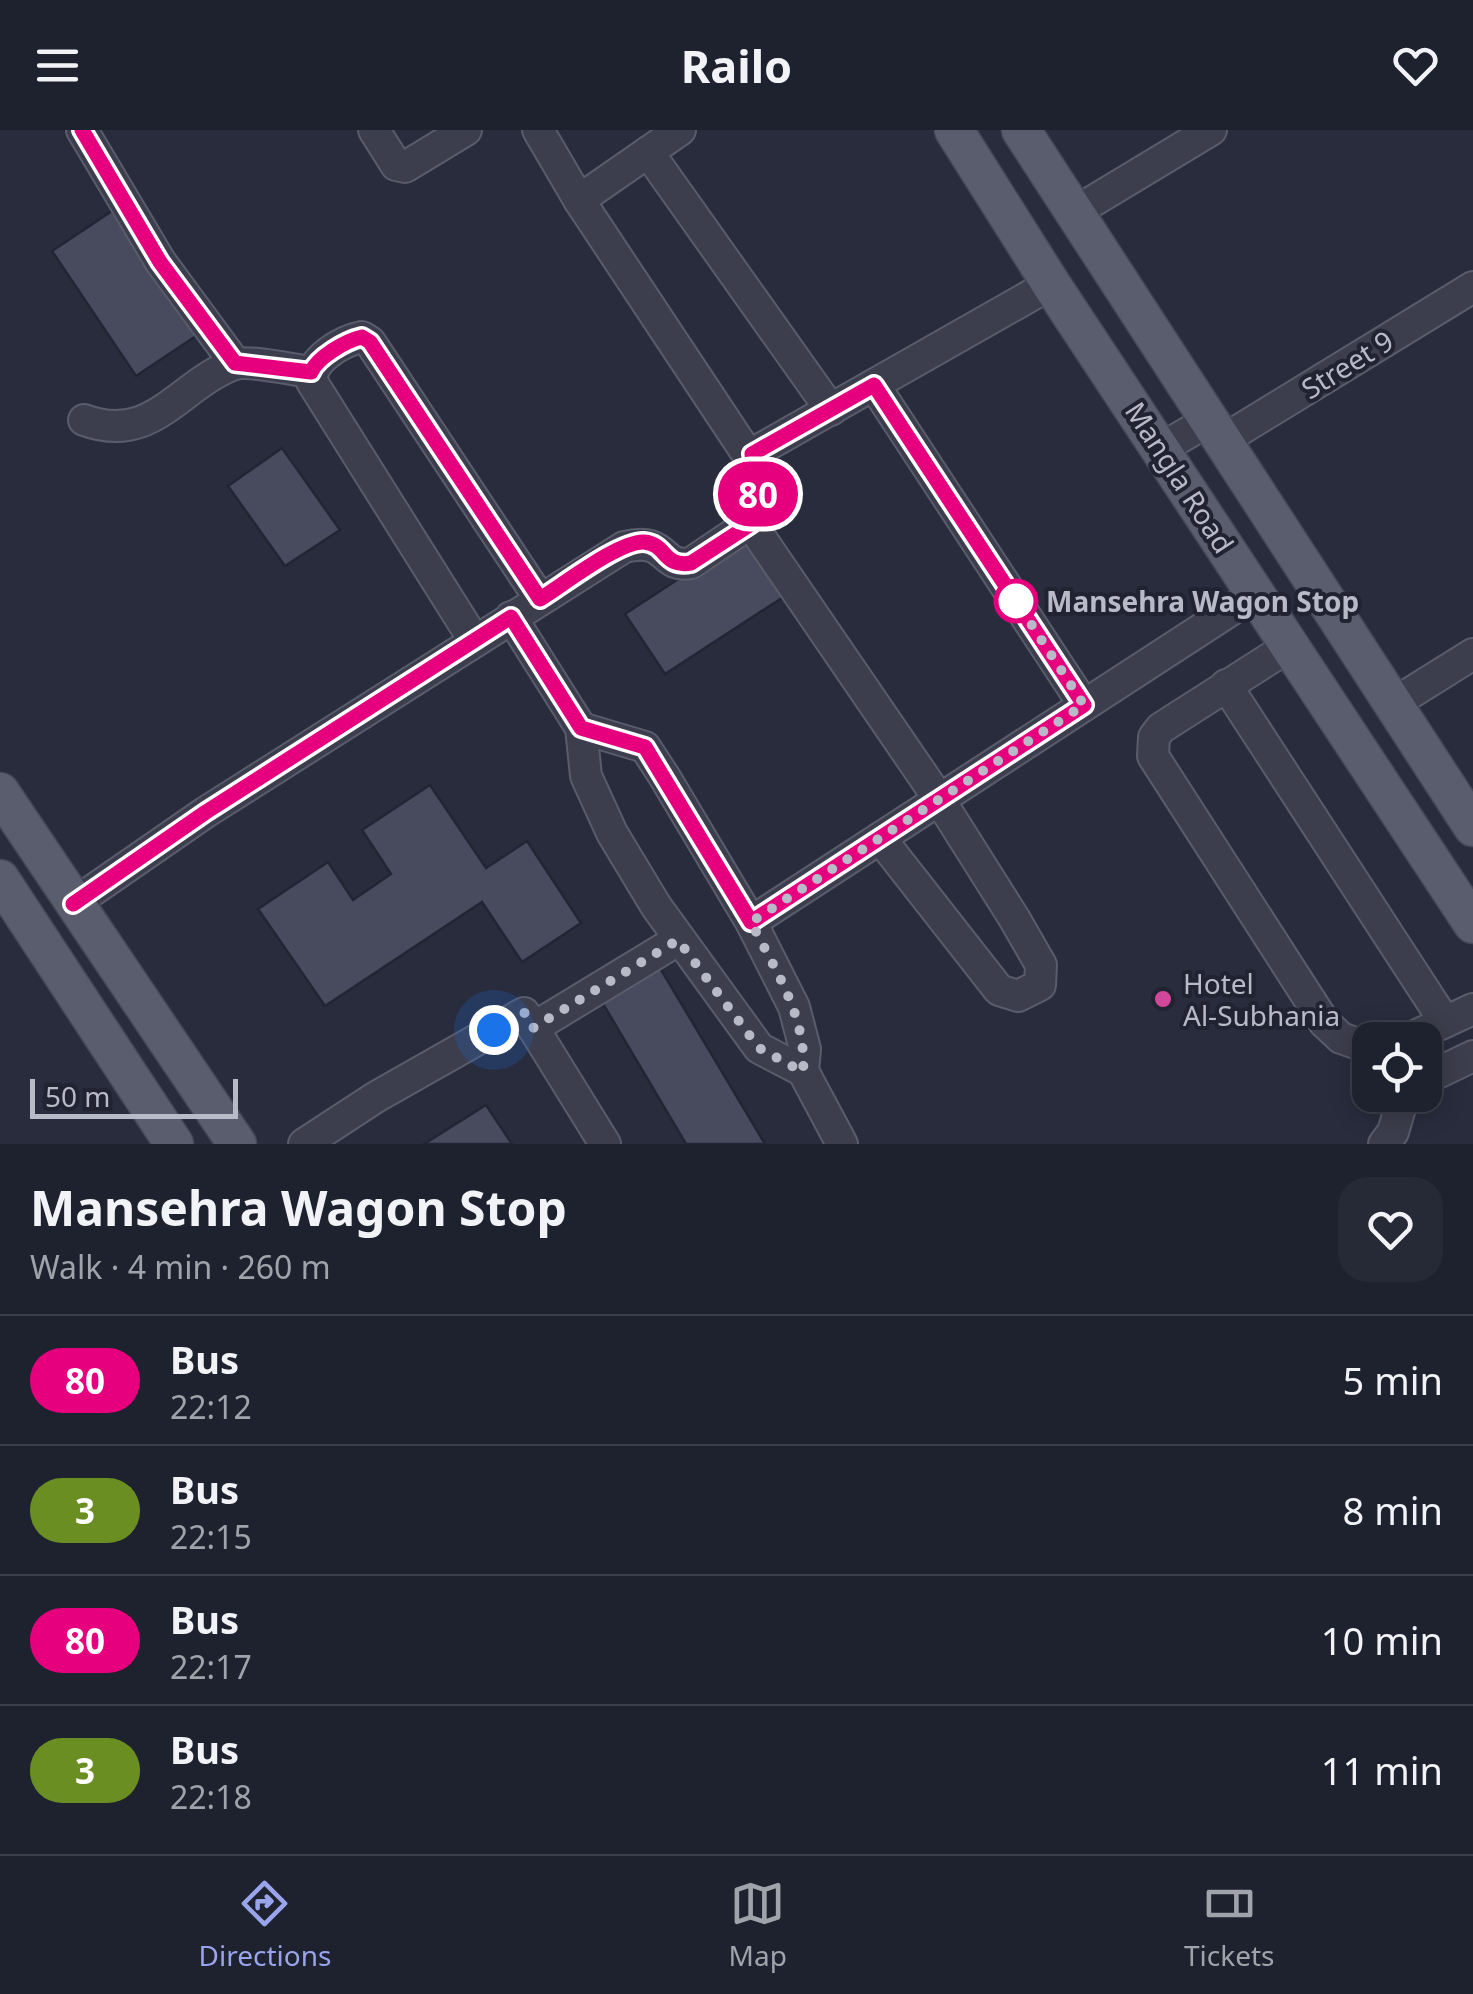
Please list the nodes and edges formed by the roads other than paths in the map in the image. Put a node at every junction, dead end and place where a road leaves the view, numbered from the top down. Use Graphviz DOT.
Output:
graph roads {
  1 [pos="82,130"];
  2 [pos="374,130"];
  3 [pos="466,130"];
  4 [pos="538,130"];
  5 [pos="680,130"];
  6 [pos="954,130"];
  7 [pos="1021,130"];
  8 [pos="1211,130"];
  9 [pos="648,152"];
  10 [pos="579,200"];
  11 [pos="1075,212"];
  12 [pos="1051,284"];
  13 [pos="1473,287"];
  14 [pos="235,363"];
  15 [pos="311,372"];
  16 [pos="874,385"];
  17 [pos="831,410"];
  18 [pos="84,420"];
  19 [pos="1214,432"];
  20 [pos="1162,448"];
  21 [pos="752,454"];
  22 [pos="751,524"];
  23 [pos="1257,593"];
  24 [pos="540,599"];
  25 [pos="511,617"];
  26 [pos="474,640"];
  27 [pos="1291,645"];
  28 [pos="1473,654"];
  29 [pos="1226,685"];
  30 [pos="1393,704"];
  31 [pos="1084,705"];
  32 [pos="581,728"];
  33 [pos="0,792"];
  34 [pos="939,799"];
  35 [pos="1473,827"];
  36 [pos="880,838"];
  37 [pos="0,880"];
  38 [pos="73,904"];
  39 [pos="751,922"];
  40 [pos="1473,924"];
  41 [pos="678,940"];
  42 [pos="1459,1015"];
  43 [pos="533,1028"];
  44 [pos="1352,1042"];
  45 [pos="1473,1056"];
  46 [pos="1442,1071"];
  47 [pos="803,1072"];
  48 [pos="1399,1112"];
  49 [pos="225,1139"];
  50 [pos="174,1144"];
  51 [pos="304,1144"];
  52 [pos="605,1144"];
  53 [pos="842,1144"];
  54 [pos="1384,1144"];
  1 -- 14 [label="street"];
  2 -- 3 [label="street"];
  4 -- 10 [label="street"];
  5 -- 9 [label="street"];
  6 -- 12 [label="main road, Mangla Road"];
  7 -- 11 [label="main road, Mangla Road"];
  8 -- 11 [label="street"];
  9 -- 10 [label="street"];
  9 -- 17 [label="street"];
  10 -- 21 [label="street"];
  11 -- 19 [label="main road, Mangla Road"];
  12 -- 16 [label="street"];
  12 -- 20 [label="main road, Mangla Road"];
  13 -- 19 [label="street, Street 9"];
  14 -- 15 [label="street"];
  14 -- 18 [label="street"];
  15 -- 24 [label="street"];
  15 -- 26 [label="street"];
  16 -- 17 [label="street"];
  16 -- 31 [label="street"];
  17 -- 21 [label="street"];
  19 -- 20 [label="street, Street 9"];
  19 -- 30 [label="main road, Mangla Road"];
  20 -- 23 [label="main road, Mangla Road"];
  21 -- 22 [label="street"];
  22 -- 24 [label="street"];
  22 -- 34 [label="street"];
  23 -- 27 [label="main road, Mangla Road"];
  23 -- 31 [label="street"];
  24 -- 25 [label="street"];
  25 -- 26 [label="street"];
  25 -- 32 [label="street"];
  26 -- 38 [label="street"];
  27 -- 29 [label="street"];
  27 -- 40 [label="main road, Mangla Road"];
  28 -- 30 [label="street"];
  29 -- 42 [label="street"];
  29 -- 44 [label="street"];
  30 -- 35 [label="main road, Mangla Road"];
  31 -- 34 [label="street"];
  32 -- 39 [label="street"];
  32 -- 41 [label="street"];
  33 -- 38 [label="main road"];
  34 -- 36 [label="street"];
  34 -- 36 [label="street"];
  36 -- 39 [label="street"];
  37 -- 50 [label="main road"];
  38 -- 49 [label="main road"];
  39 -- 47 [label="street"];
  41 -- 43 [label="street"];
  41 -- 47 [label="street"];
  43 -- 51 [label="street"];
  43 -- 52 [label="street"];
  45 -- 46 [label="street"];
  47 -- 53 [label="street"];
  48 -- 54 [label="street"];
}
